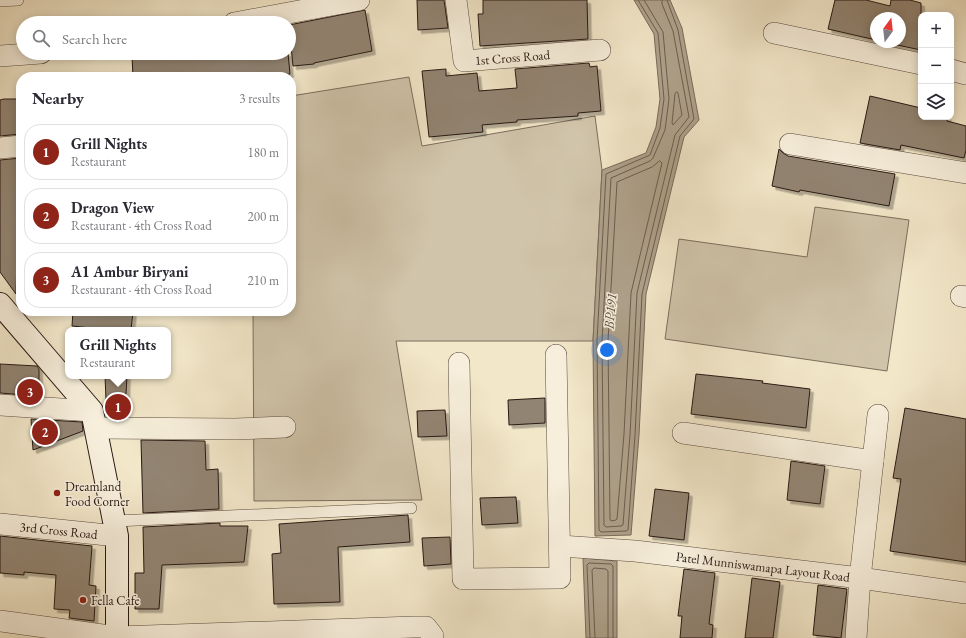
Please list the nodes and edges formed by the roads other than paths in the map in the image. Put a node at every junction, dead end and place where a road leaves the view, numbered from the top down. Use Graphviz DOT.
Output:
graph roads {
  1 [pos="18,0"];
  2 [pos="359,0"];
  3 [pos="456,0"];
  4 [pos="0,1"];
  5 [pos="272,16"];
  6 [pos="774,33"];
  7 [pos="600,50"];
  8 [pos="16,55"];
  9 [pos="0,56"];
  10 [pos="918,63"];
  11 [pos="954,71"];
  12 [pos="966,74"];
  13 [pos="790,144"];
  14 [pos="16,146"];
  15 [pos="0,148"];
  16 [pos="966,174"];
  17 [pos="0,304"];
  18 [pos="556,355"];
  19 [pos="459,363"];
  20 [pos="0,405"];
  21 [pos="878,415"];
  22 [pos="94,419"];
  23 [pos="285,427"];
  24 [pos="683,433"];
  25 [pos="873,461"];
  26 [pos="411,508"];
  27 [pos="0,524"];
  28 [pos="116,528"];
  29 [pos="560,546"];
  30 [pos="860,578"];
  31 [pos="966,593"];
  32 [pos="0,621"];
  33 [pos="117,638"];
  34 [pos="433,638"];
  35 [pos="856,638"];
  1 -- 4 [label="lane"];
  2 -- 5 [label="street"];
  3 -- 7 [label="street, 1st Cross Road"];
  6 -- 10 [label="street"];
  8 -- 9 [label="street"];
  11 -- 12 [label="street"];
  13 -- 16 [label="street"];
  14 -- 15 [label="street"];
  17 -- 22 [label="street"];
  18 -- 29 [label="street"];
  19 -- 29 [label="street"];
  20 -- 22 [label="street"];
  21 -- 25 [label="street"];
  22 -- 23 [label="street"];
  22 -- 28 [label="street"];
  24 -- 25 [label="street"];
  25 -- 30 [label="street"];
  26 -- 28 [label="lane"];
  27 -- 28 [label="street, 3rd Cross Road"];
  28 -- 33 [label="street"];
  29 -- 30 [label="street, Patel Munniswamapa Layout Road"];
  30 -- 31 [label="street, Patel Munniswamapa Layout Road"];
  30 -- 35 [label="street"];
  32 -- 33 [label="street"];
  33 -- 34 [label="street"];
}
